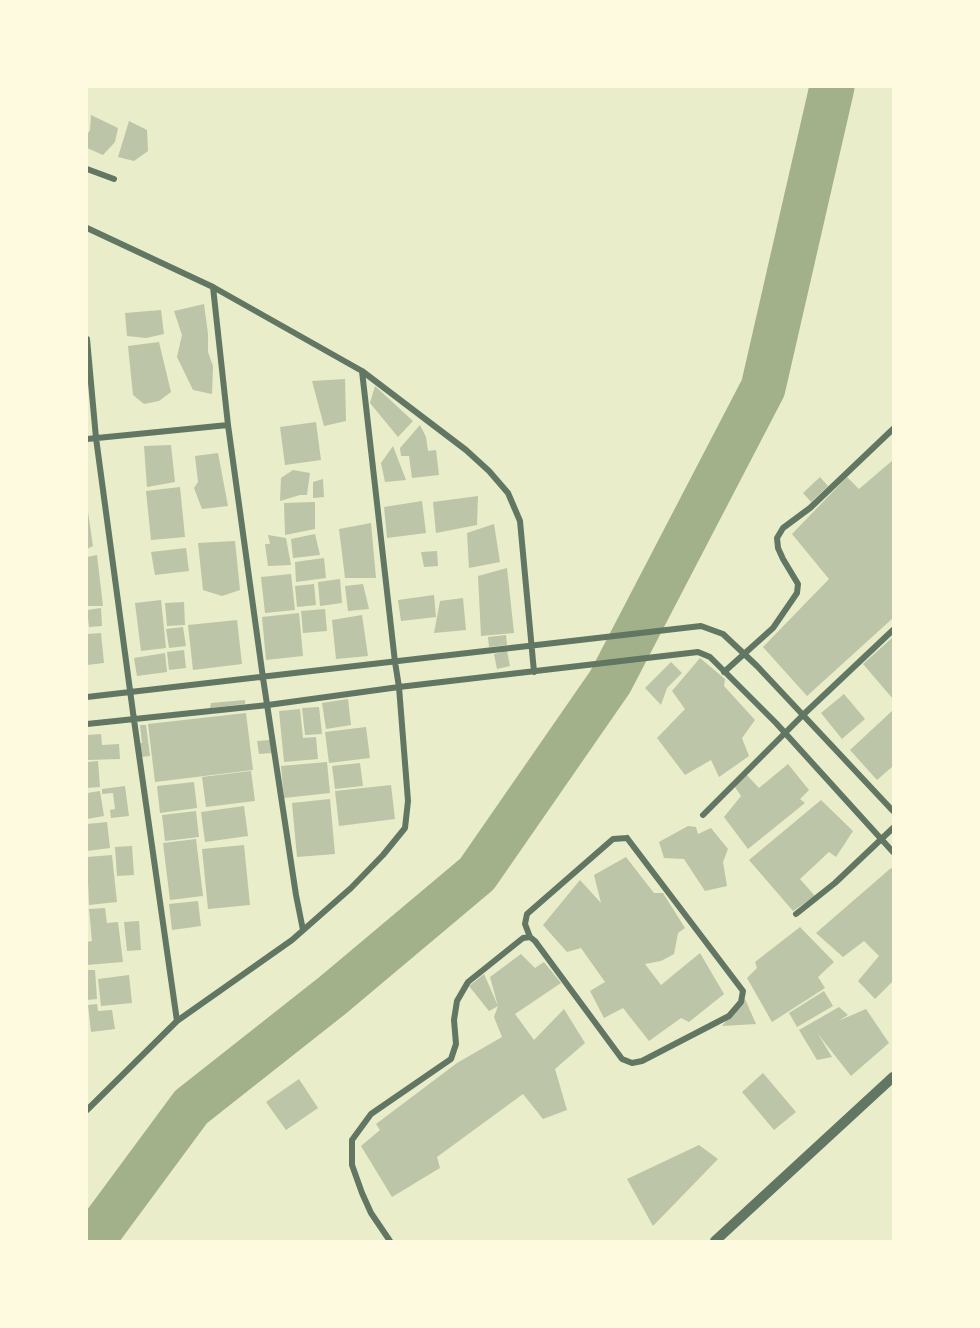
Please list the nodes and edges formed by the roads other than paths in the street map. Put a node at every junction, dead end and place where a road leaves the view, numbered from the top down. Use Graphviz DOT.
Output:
graph roads {
  1 [pos="87,169"];
  2 [pos="114,179"];
  3 [pos="87,228"];
  4 [pos="213,286"];
  5 [pos="87,339"];
  6 [pos="362,371"];
  7 [pos="228,424"];
  8 [pos="893,429"];
  9 [pos="96,438"];
  10 [pos="87,440"];
  11 [pos="893,630"];
  12 [pos="532,645"];
  13 [pos="743,653"];
  14 [pos="394,662"];
  15 [pos="534,672"];
  16 [pos="724,672"];
  17 [pos="263,678"];
  18 [pos="399,687"];
  19 [pos="130,693"];
  20 [pos="87,697"];
  21 [pos="267,705"];
  22 [pos="804,714"];
  23 [pos="134,720"];
  24 [pos="87,724"];
  25 [pos="784,733"];
  26 [pos="893,811"];
  27 [pos="703,815"];
  28 [pos="893,828"];
  29 [pos="880,838"];
  30 [pos="893,852"];
  31 [pos="796,914"];
  32 [pos="303,930"];
  33 [pos="530,937"];
  34 [pos="177,1021"];
  35 [pos="893,1077"];
  36 [pos="87,1110"];
  37 [pos="390,1241"];
  38 [pos="715,1241"];
  1 -- 2 [label="street"];
  3 -- 4 [label="street"];
  4 -- 6 [label="street"];
  4 -- 7 [label="street"];
  5 -- 9 [label="street"];
  6 -- 12 [label="street"];
  6 -- 14 [label="street"];
  7 -- 9 [label="street"];
  7 -- 17 [label="street"];
  8 -- 13 [label="street"];
  9 -- 10 [label="street"];
  9 -- 19 [label="street"];
  11 -- 22 [label="street"];
  12 -- 13 [label="street"];
  12 -- 14 [label="street"];
  12 -- 15 [label="street"];
  13 -- 16 [label="street"];
  13 -- 22 [label="street"];
  14 -- 17 [label="street"];
  14 -- 18 [label="street"];
  15 -- 16 [label="street"];
  15 -- 18 [label="street"];
  16 -- 25 [label="street"];
  17 -- 19 [label="street"];
  17 -- 21 [label="street"];
  18 -- 21 [label="street"];
  18 -- 32 [label="street"];
  19 -- 20 [label="street"];
  19 -- 23 [label="street"];
  21 -- 23 [label="street"];
  21 -- 32 [label="street"];
  22 -- 25 [label="street"];
  22 -- 26 [label="street"];
  23 -- 24 [label="street"];
  23 -- 34 [label="street"];
  25 -- 27 [label="street"];
  25 -- 29 [label="street"];
  28 -- 29 [label="street"];
  29 -- 30 [label="street"];
  29 -- 31 [label="street"];
  32 -- 34 [label="street"];
  33 -- 33 [label="street"];
  33 -- 37 [label="street"];
  34 -- 36 [label="street"];
  35 -- 38 [label="street"];
}
